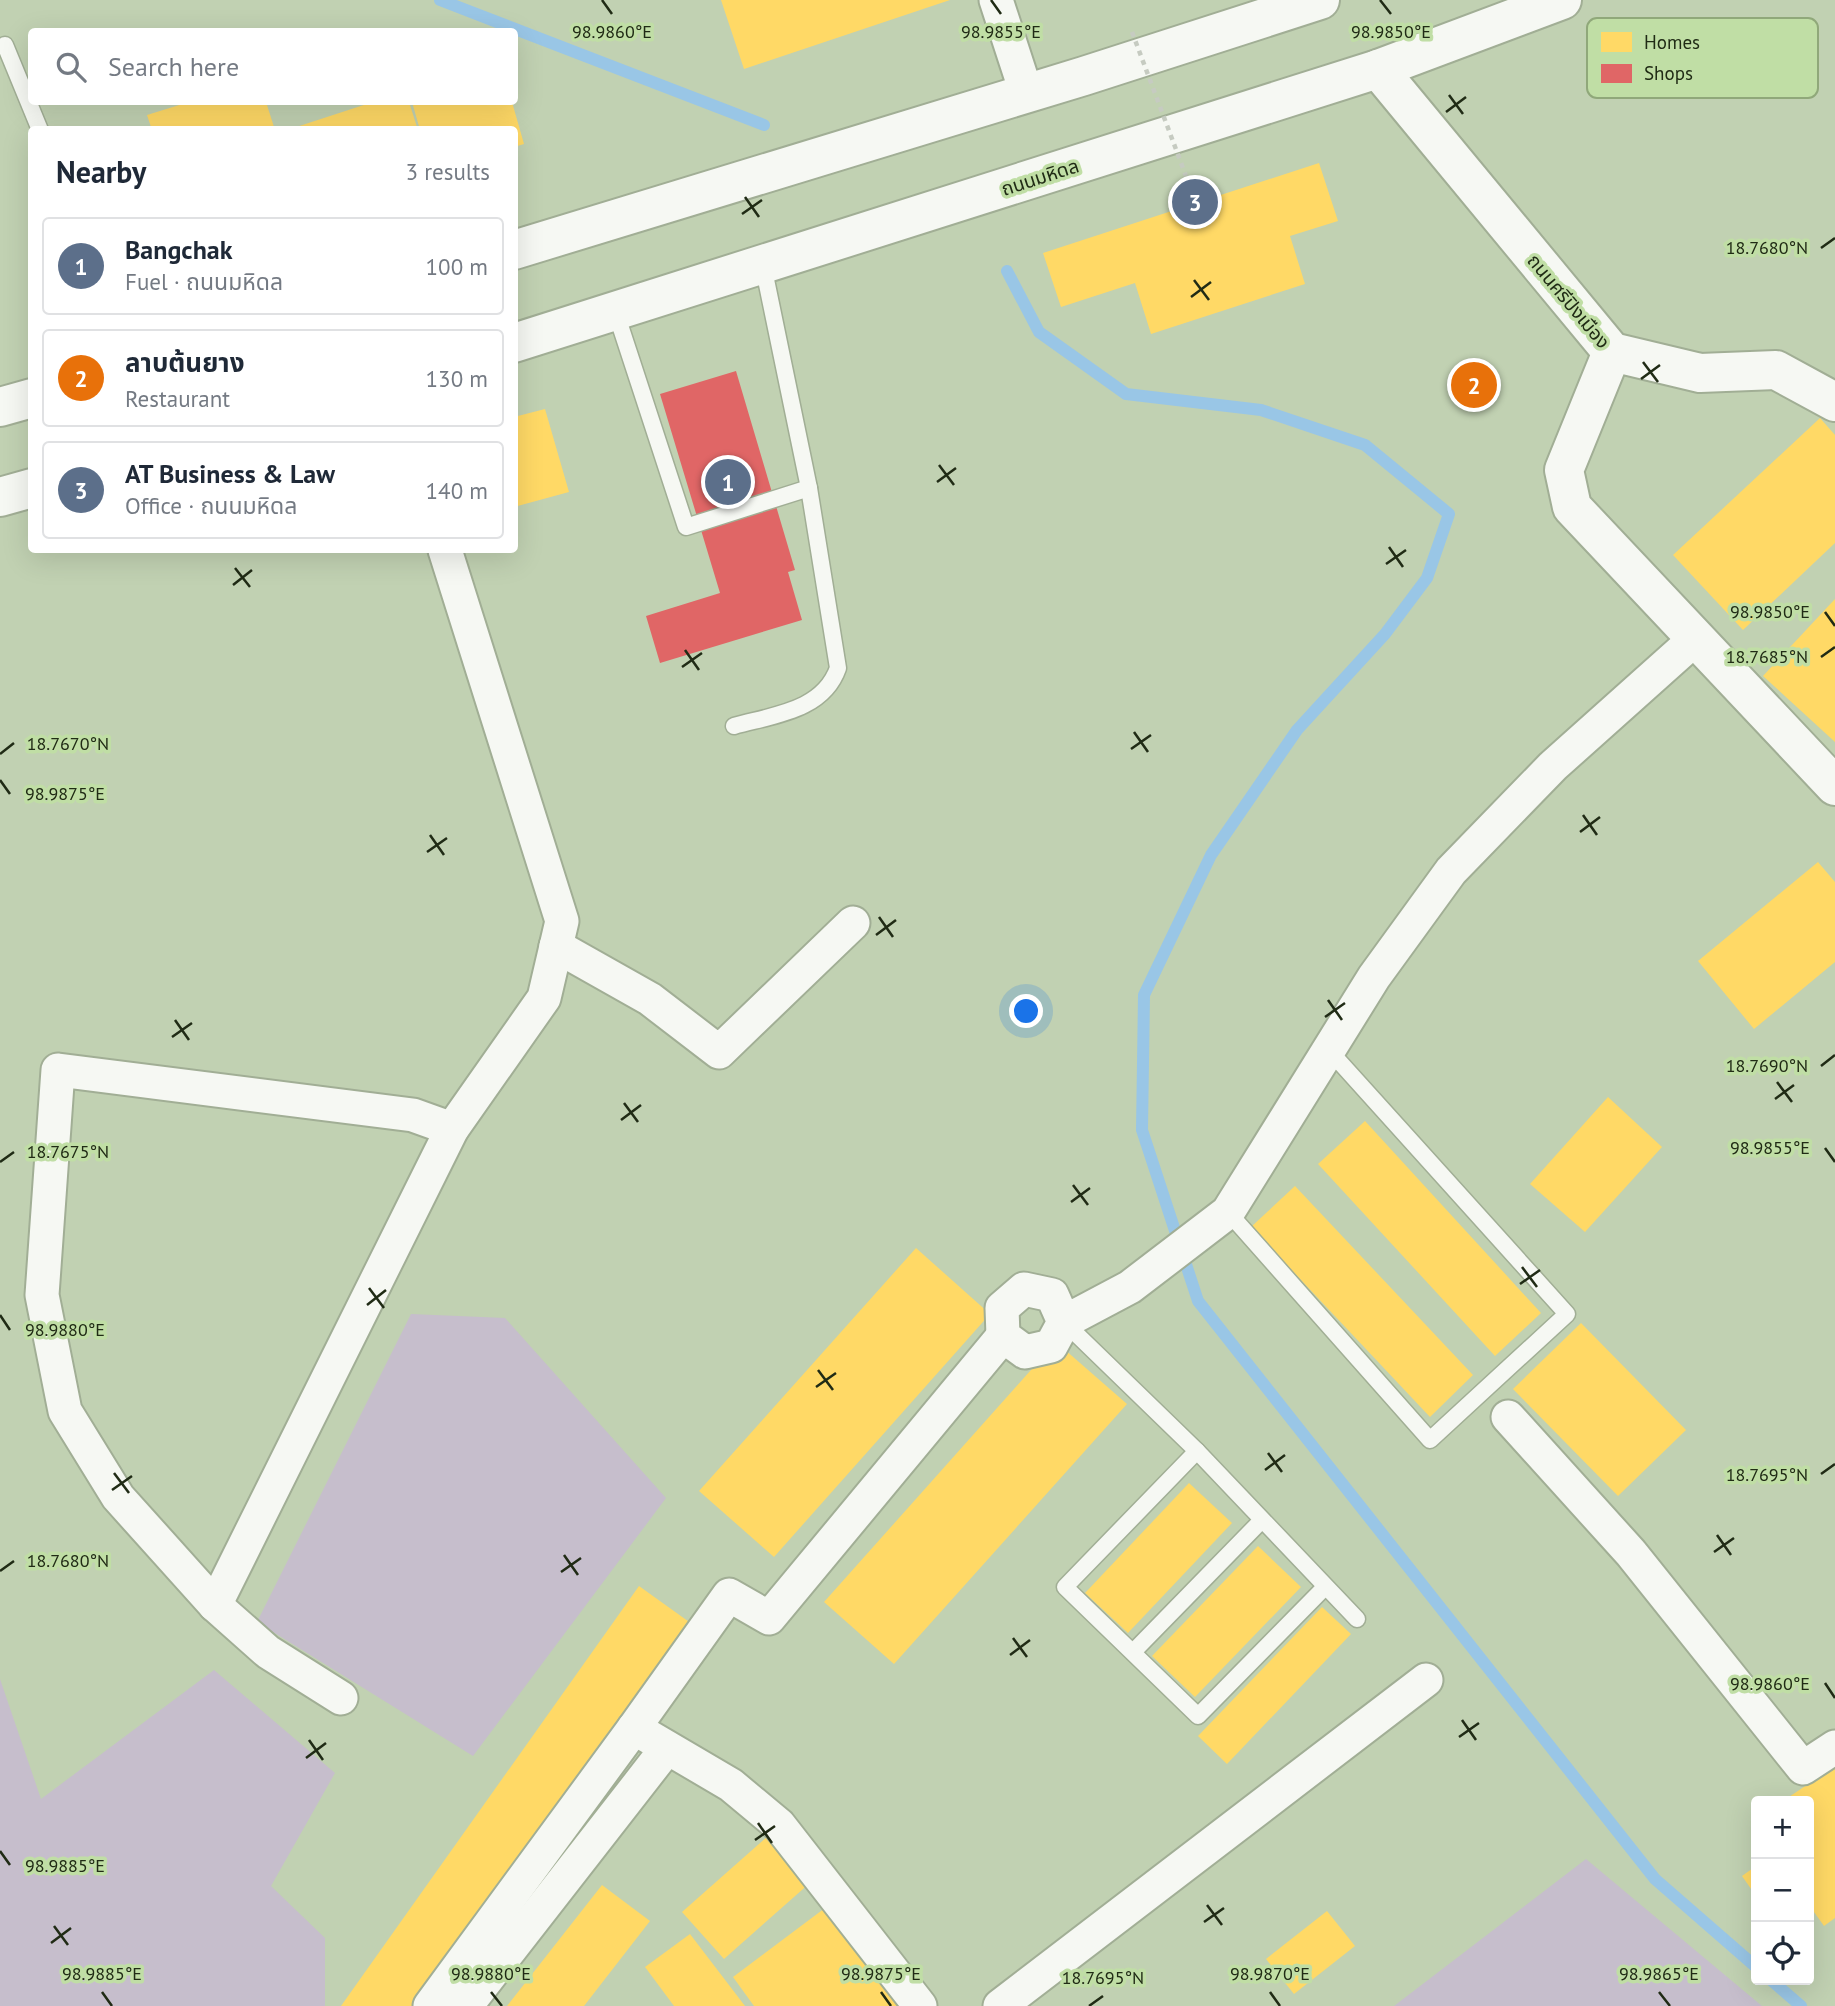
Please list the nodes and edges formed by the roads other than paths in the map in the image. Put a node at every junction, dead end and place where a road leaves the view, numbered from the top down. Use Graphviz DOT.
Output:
graph roads {
  1 [pos="996,0"];
  2 [pos="1320,0"];
  3 [pos="1562,0"];
  4 [pos="5,45"];
  5 [pos="1378,69"];
  6 [pos="1026,92"];
  7 [pos="28,101"];
  8 [pos="30,105"];
  9 [pos="38,126"];
  10 [pos="518,249"];
  11 [pos="763,265"];
  12 [pos="616,313"];
  13 [pos="518,342"];
  14 [pos="1612,352"];
  15 [pos="28,399"];
  16 [pos="1835,402"];
  17 [pos="0,408"];
  18 [pos="808,488"];
  19 [pos="28,489"];
  20 [pos="0,497"];
  21 [pos="446,553"];
  22 [pos="1694,640"];
  23 [pos="734,726"];
  24 [pos="1835,786"];
  25 [pos="853,923"];
  26 [pos="556,946"];
  27 [pos="1328,1049"];
  28 [pos="452,1129"];
  29 [pos="1219,1219"];
  30 [pos="1063,1322"];
  31 [pos="1003,1336"];
  32 [pos="1508,1418"];
  33 [pos="1197,1451"];
  34 [pos="1262,1520"];
  35 [pos="1325,1587"];
  36 [pos="215,1605"];
  37 [pos="1357,1619"];
  38 [pos="1133,1653"];
  39 [pos="1426,1680"];
  40 [pos="341,1698"];
  41 [pos="634,1728"];
  42 [pos="1835,1747"];
  43 [pos="667,1748"];
  44 [pos="430,2006"];
  45 [pos="466,2006"];
  46 [pos="920,2006"];
  47 [pos="1000,2006"];
  1 -- 6 [label="street"];
  2 -- 6 [label="main road"];
  3 -- 5 [label="main road, ถนนมหิดล"];
  4 -- 7 [label="lane"];
  5 -- 11 [label="main road, ถนนมหิดล"];
  5 -- 14 [label="main road, ถนนศรีปิงเมือง"];
  6 -- 10 [label="main road"];
  8 -- 9 [label="lane"];
  11 -- 12 [label="main road, ถนนมหิดล"];
  11 -- 18 [label="lane"];
  12 -- 13 [label="main road, ถนนมหิดล"];
  12 -- 18 [label="lane"];
  14 -- 16 [label="main road, ถนนศรีปิงเมือง"];
  14 -- 22 [label="main road"];
  15 -- 17 [label="main road"];
  18 -- 23 [label="lane"];
  19 -- 20 [label="main road"];
  21 -- 26 [label="street"];
  22 -- 24 [label="main road"];
  22 -- 27 [label="street"];
  25 -- 26 [label="street"];
  26 -- 28 [label="street"];
  27 -- 29 [label="street"];
  27 -- 29 [label="lane"];
  28 -- 36 [label="street"];
  28 -- 36 [label="street"];
  29 -- 30 [label="street"];
  30 -- 31 [label="street"];
  30 -- 31 [label="street"];
  30 -- 33 [label="lane"];
  31 -- 41 [label="street"];
  32 -- 42 [label="street"];
  33 -- 34 [label="lane"];
  33 -- 38 [label="lane"];
  34 -- 35 [label="lane"];
  34 -- 38 [label="lane"];
  35 -- 37 [label="lane"];
  35 -- 38 [label="lane"];
  36 -- 40 [label="street"];
  39 -- 47 [label="street"];
  41 -- 43 [label="street"];
  41 -- 44 [label="street"];
  43 -- 45 [label="street"];
  43 -- 46 [label="street"];
}
